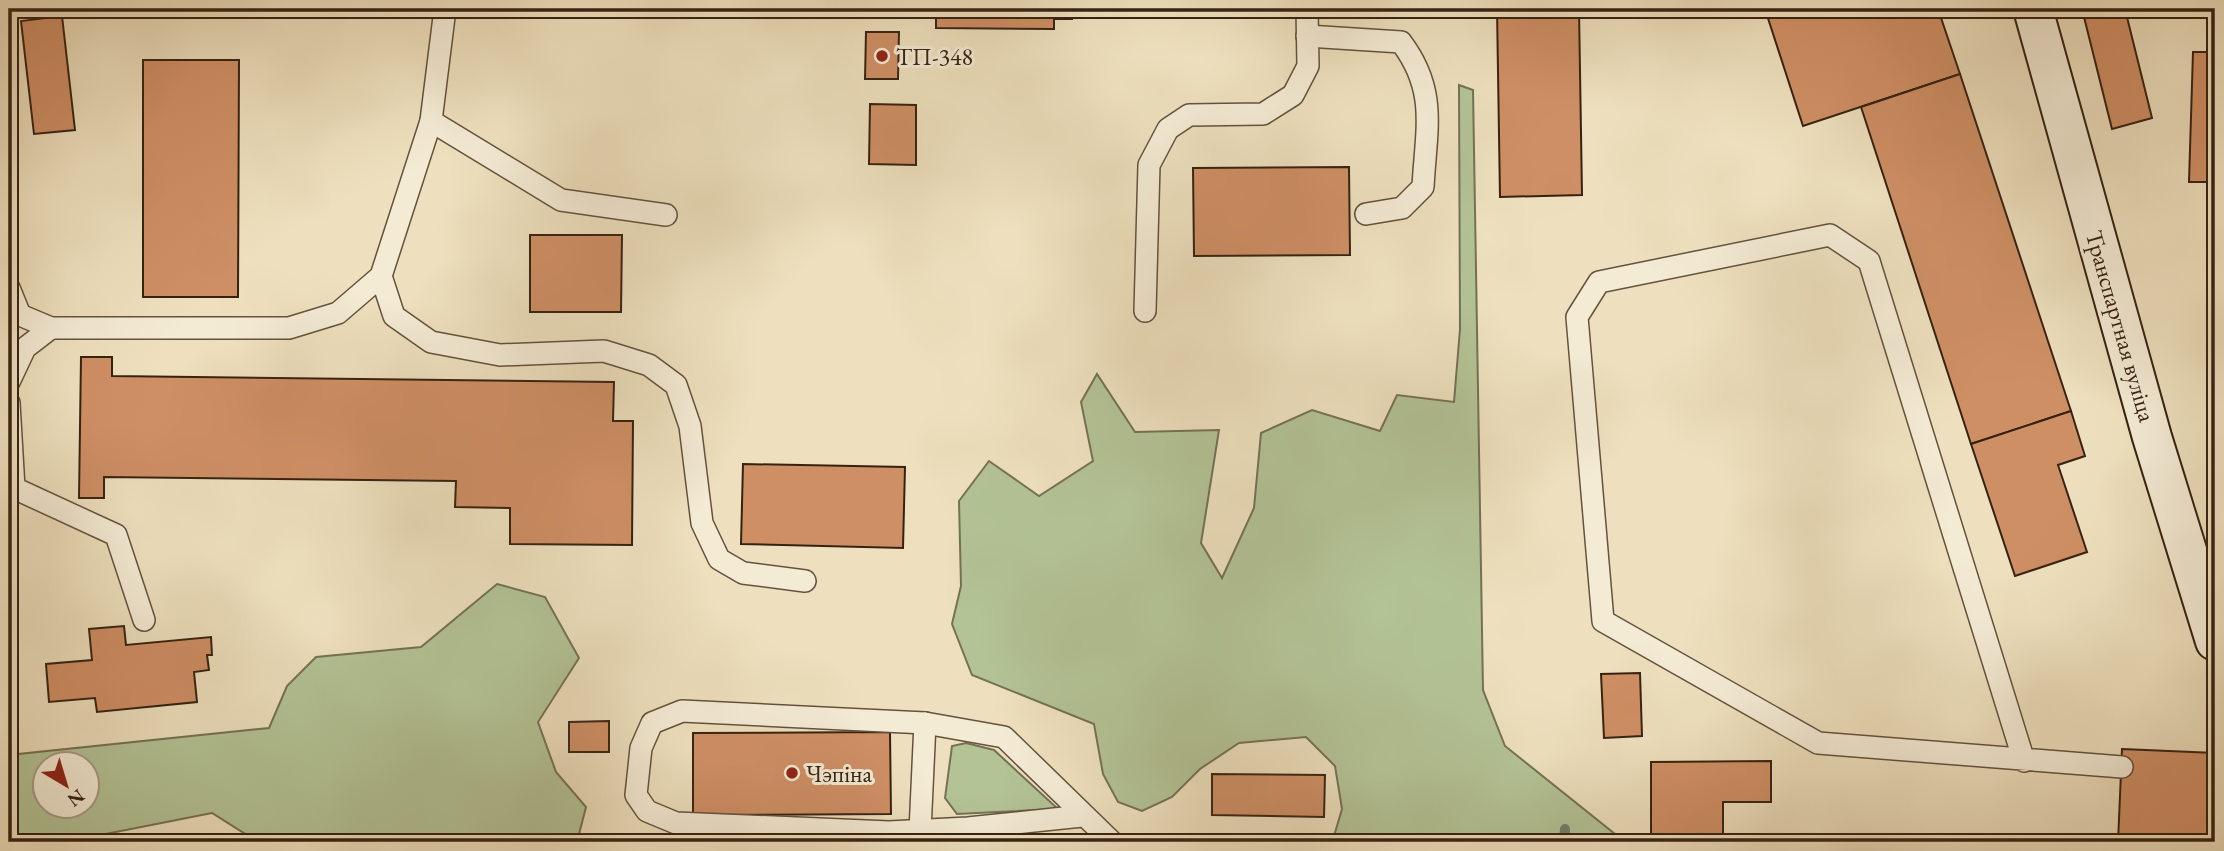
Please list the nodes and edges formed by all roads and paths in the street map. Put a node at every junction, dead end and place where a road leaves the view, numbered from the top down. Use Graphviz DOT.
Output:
graph roads {
  1 [pos="445,9"];
  2 [pos="1307,9"];
  3 [pos="2033,9"];
  4 [pos="1307,36"];
  5 [pos="431,121"];
  6 [pos="1366,214"];
  7 [pos="666,215"];
  8 [pos="381,276"];
  9 [pos="9,288"];
  10 [pos="1145,310"];
  11 [pos="51,328"];
  12 [pos="9,382"];
  13 [pos="9,403"];
  14 [pos="11,491"];
  15 [pos="805,581"];
  16 [pos="144,620"];
  17 [pos="2215,641"];
  18 [pos="925,723"];
  19 [pos="2024,761"];
  20 [pos="2122,767"];
  21 [pos="1082,816"];
  22 [pos="920,831"];
  23 [pos="1112,842"];
  1 -- 5 [label="lane"];
  2 -- 4 [label="lane"];
  3 -- 17 [label="main road, Транспартная вуліца"];
  4 -- 6 [label="lane"];
  4 -- 10 [label="lane"];
  5 -- 7 [label="lane"];
  5 -- 8 [label="lane"];
  8 -- 11 [label="lane"];
  8 -- 15 [label="lane"];
  9 -- 11 [label="lane"];
  11 -- 12 [label="lane"];
  13 -- 14 [label="lane"];
  14 -- 16 [label="lane"];
  18 -- 21 [label="lane"];
  18 -- 22 [label="lane"];
  18 -- 22 [label="lane"];
  19 -- 19 [label="lane"];
  19 -- 20 [label="lane"];
  21 -- 22 [label="lane"];
  21 -- 23 [label="lane"];
}
